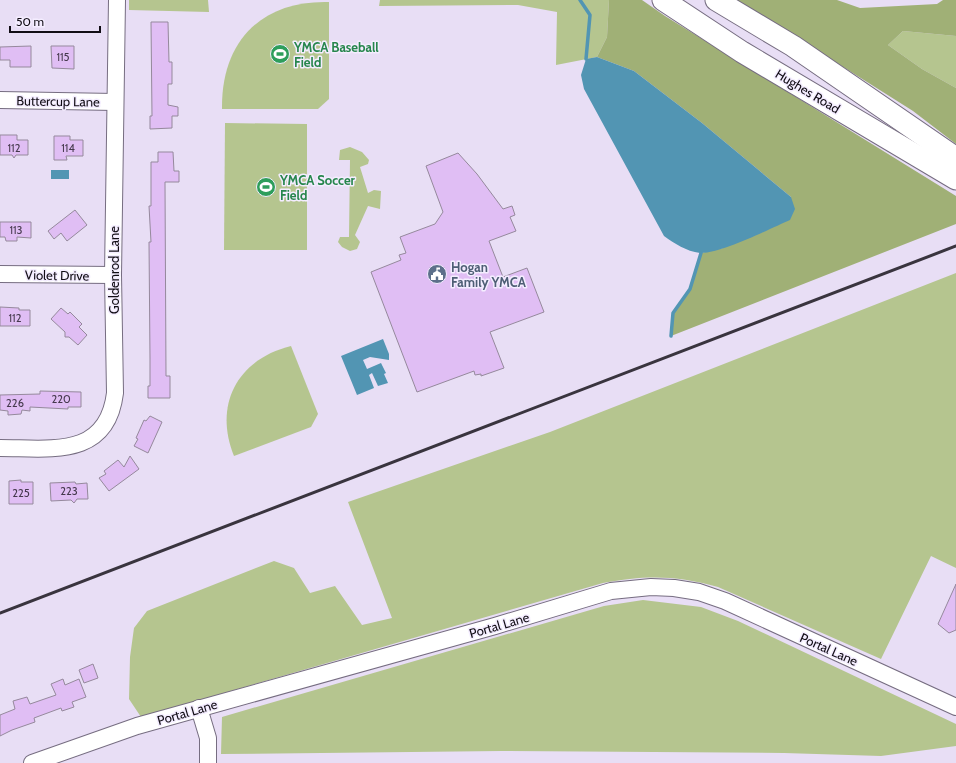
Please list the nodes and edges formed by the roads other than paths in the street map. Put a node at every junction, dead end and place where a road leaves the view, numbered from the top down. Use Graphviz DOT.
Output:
graph roads {
  1 [pos="117,0"];
  2 [pos="663,0"];
  3 [pos="716,0"];
  4 [pos="0,100"];
  5 [pos="115,102"];
  6 [pos="956,158"];
  7 [pos="956,179"];
  8 [pos="0,274"];
  9 [pos="113,275"];
  10 [pos="0,448"];
  11 [pos="956,707"];
  12 [pos="199,708"];
  13 [pos="32,763"];
  14 [pos="208,763"];
  1 -- 5 [label="street, Goldenrod Lane"];
  2 -- 7 [label="main road, Hughes Road"];
  3 -- 6 [label="main road, Hughes Road"];
  4 -- 5 [label="street, Buttercup Lane"];
  5 -- 9 [label="street, Goldenrod Lane"];
  8 -- 9 [label="street, Violet Drive"];
  9 -- 10 [label="street, Goldenrod Lane"];
  11 -- 12 [label="street, Portal Lane"];
  12 -- 13 [label="street, Portal Lane"];
  12 -- 14 [label="street"];
}
